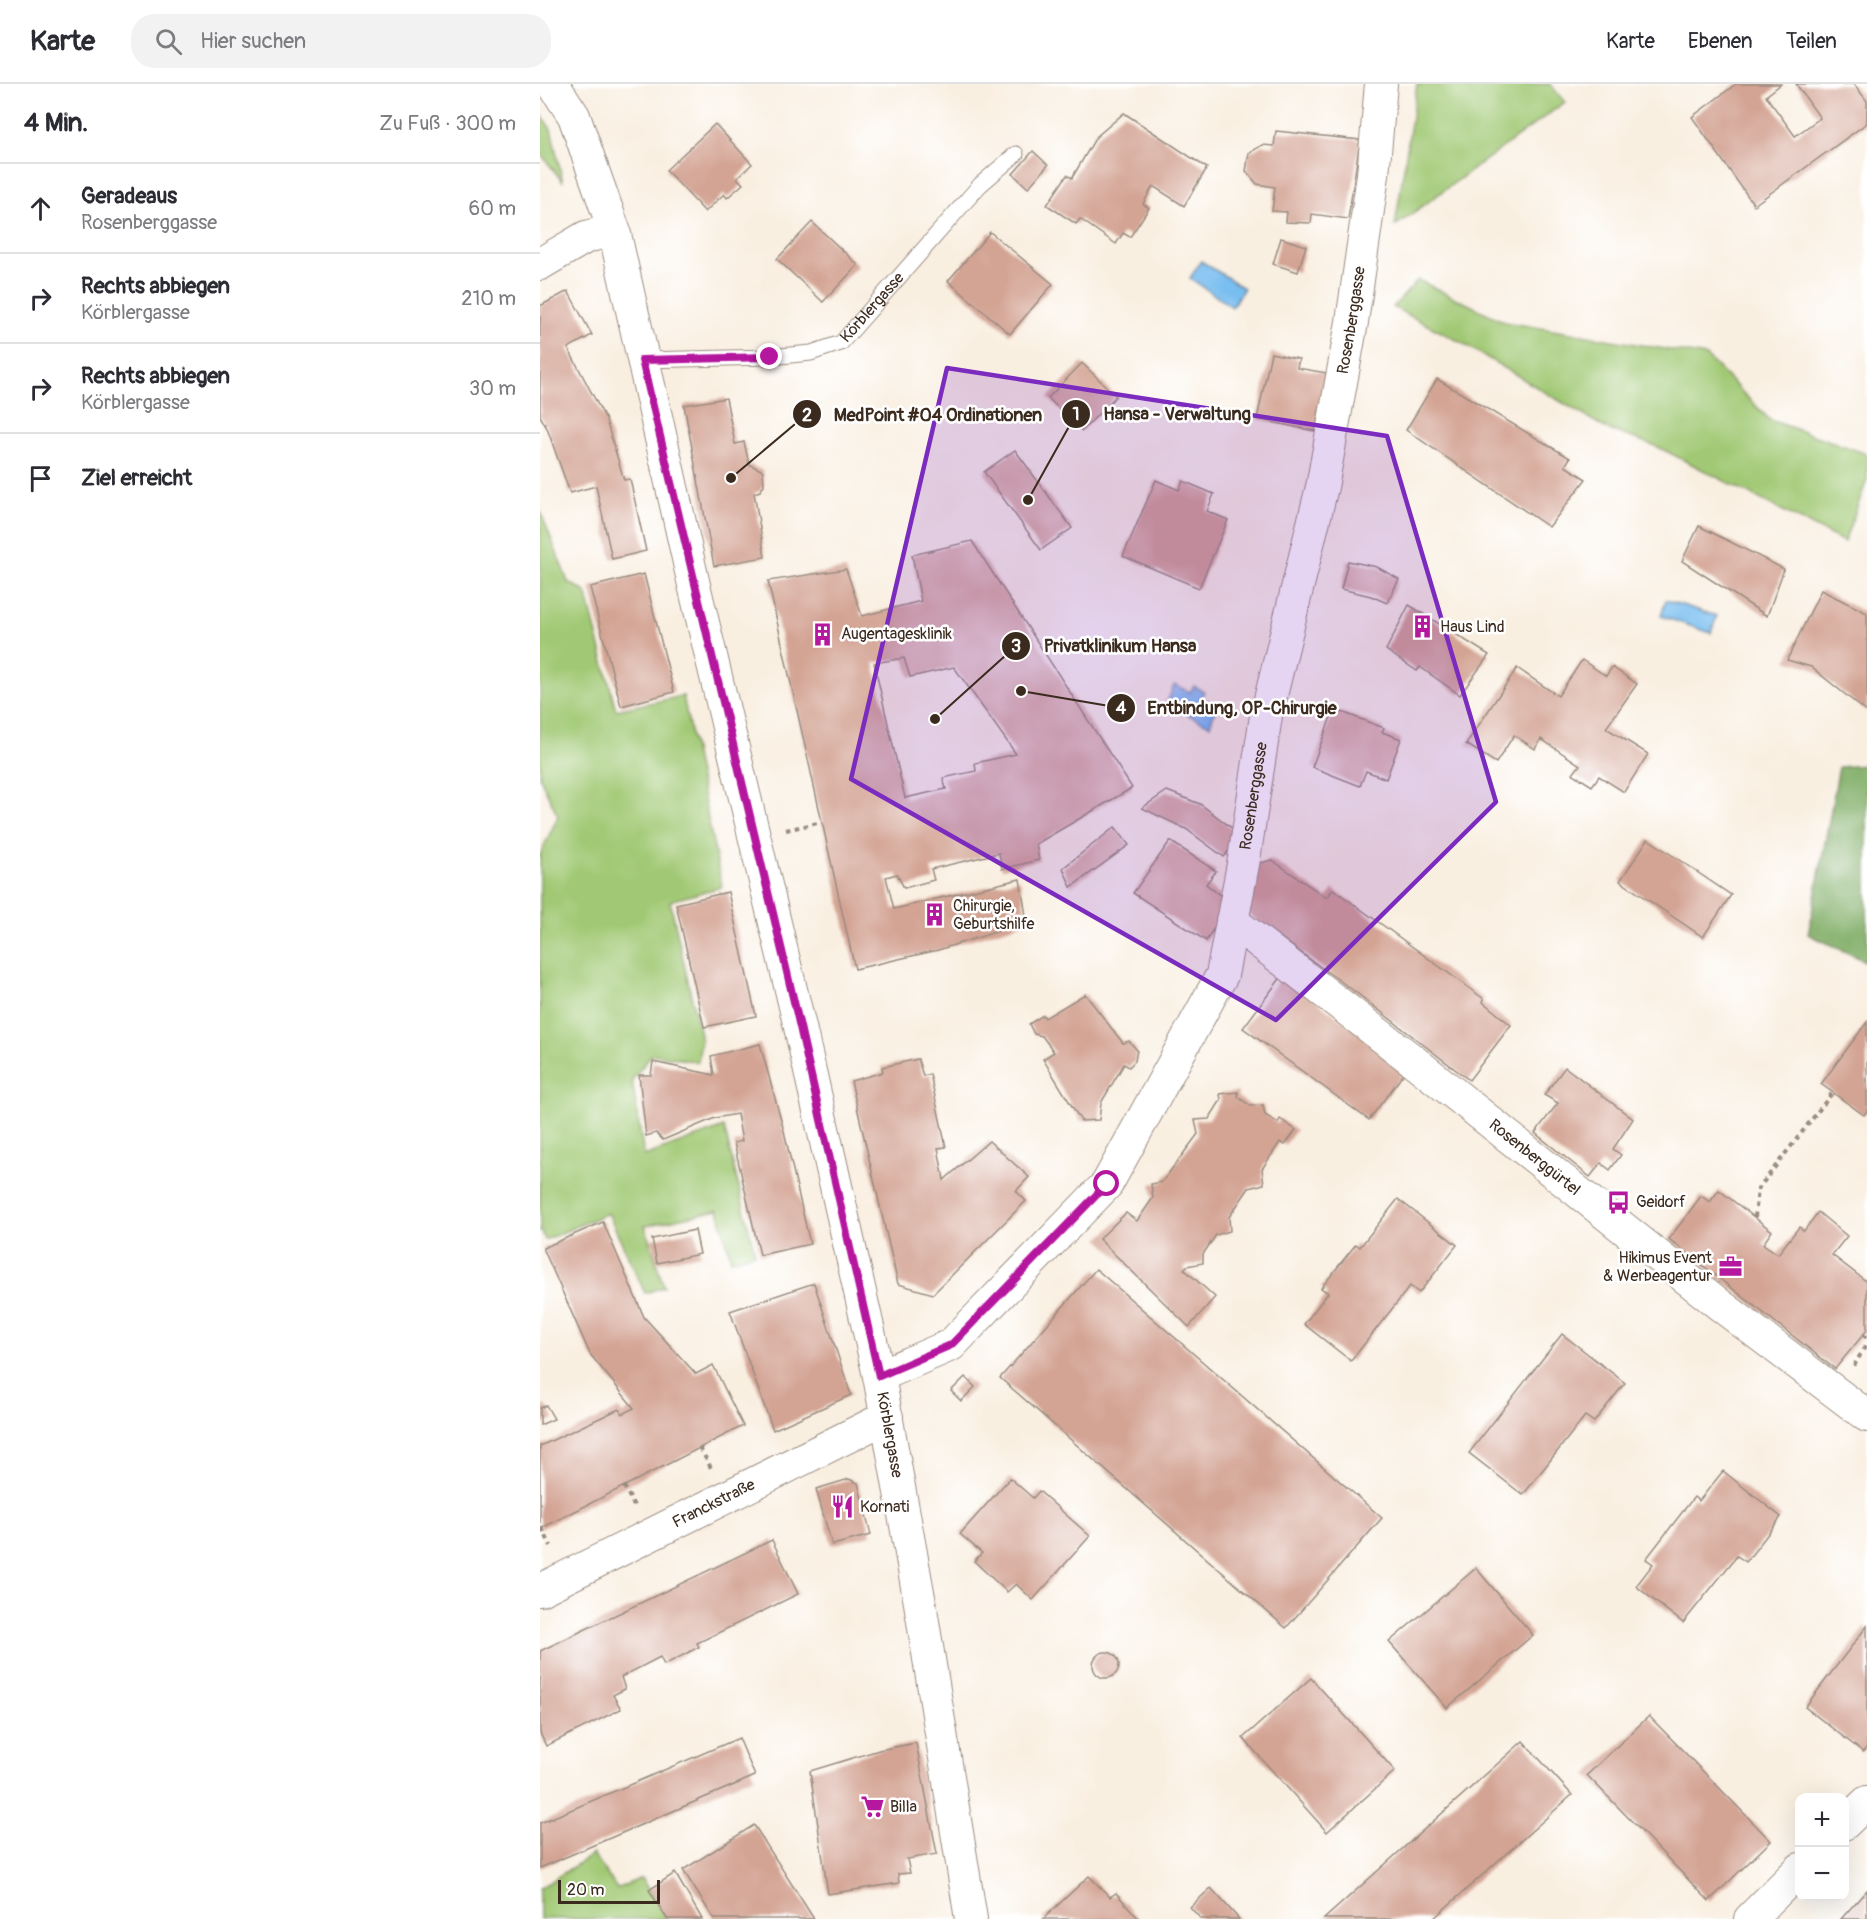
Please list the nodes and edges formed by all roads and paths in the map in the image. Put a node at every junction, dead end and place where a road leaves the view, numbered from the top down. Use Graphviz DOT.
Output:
graph roads {
  1 [pos="553,84"];
  2 [pos="1381,84"];
  3 [pos="1016,154"];
  4 [pos="614,230"];
  5 [pos="540,264"];
  6 [pos="642,360"];
  7 [pos="822,822"];
  8 [pos="783,830"];
  9 [pos="1232,921"];
  10 [pos="1833,1092"];
  11 [pos="1755,1217"];
  12 [pos="1867,1343"];
  13 [pos="1853,1368"];
  14 [pos="879,1376"];
  15 [pos="1867,1416"];
  16 [pos="886,1417"];
  17 [pos="700,1448"];
  18 [pos="711,1468"];
  19 [pos="624,1486"];
  20 [pos="634,1506"];
  21 [pos="542,1528"];
  22 [pos="551,1546"];
  23 [pos="540,1590"];
  24 [pos="1867,1802"];
  25 [pos="1849,1820"];
  26 [pos="1795,1874"];
  27 [pos="971,1919"];
  28 [pos="1750,1919"];
  1 -- 4 [label="street, Körblergasse"];
  2 -- 9 [label="street, Rosenberggasse"];
  3 -- 6 [label="lane, Körblergasse"];
  4 -- 5 [label="street"];
  4 -- 6 [label="street, Körblergasse"];
  6 -- 14 [label="street, Körblergasse"];
  7 -- 8 [label="path"];
  9 -- 14 [label="street, Rosenberggasse"];
  9 -- 15 [label="street, Rosenberggürtel"];
  10 -- 11 [label="path"];
  12 -- 13 [label="path"];
  14 -- 16 [label="street, Körblergasse"];
  16 -- 23 [label="street, Franckstraße"];
  16 -- 27 [label="street, Körblergasse"];
  17 -- 18 [label="path"];
  19 -- 20 [label="path"];
  21 -- 22 [label="path"];
  24 -- 25 [label="street"];
  26 -- 28 [label="street"];
}
